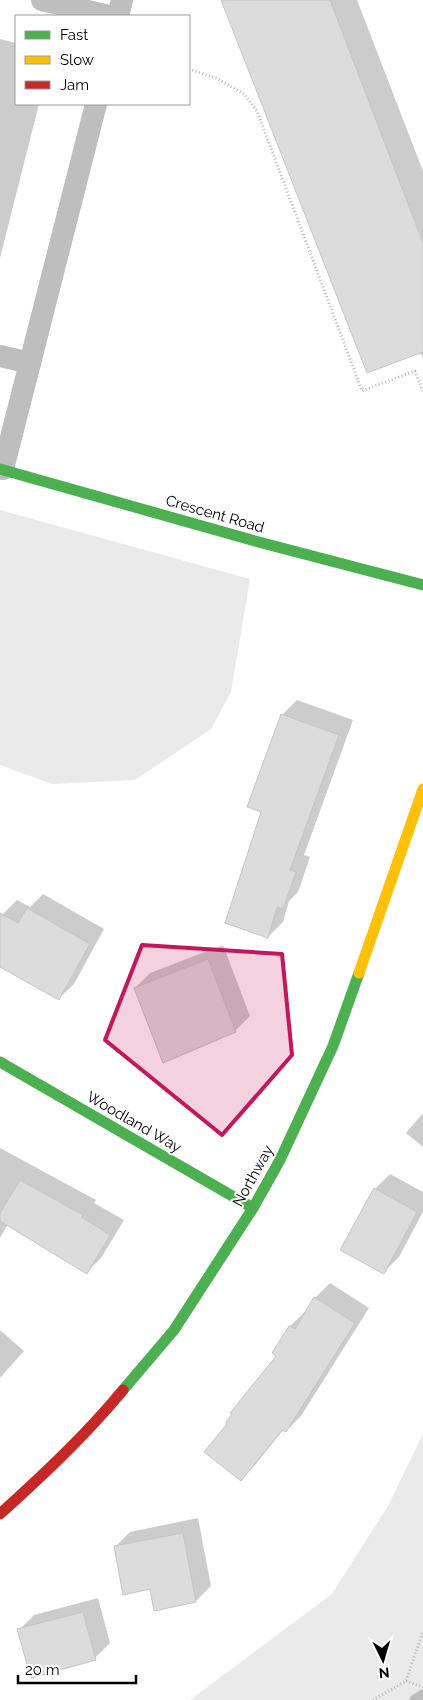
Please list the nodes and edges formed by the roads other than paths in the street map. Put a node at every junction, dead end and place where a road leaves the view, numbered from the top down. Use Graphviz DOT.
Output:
graph roads {
  1 [pos="42,0"];
  2 [pos="122,0"];
  3 [pos="105,15"];
  4 [pos="118,15"];
  5 [pos="96,105"];
  6 [pos="0,356"];
  7 [pos="30,363"];
  8 [pos="2,469"];
  9 [pos="423,585"];
  10 [pos="423,789"];
  11 [pos="0,1062"];
  12 [pos="253,1208"];
  13 [pos="0,1514"];
  1 -- 3 [label="lane"];
  2 -- 4 [label="lane"];
  5 -- 7 [label="lane"];
  6 -- 7 [label="lane"];
  7 -- 8 [label="lane"];
  8 -- 9 [label="street, Crescent Road"];
  10 -- 12 [label="street, Northway"];
  11 -- 12 [label="street, Woodland Way"];
  12 -- 13 [label="street, Northway"];
}
